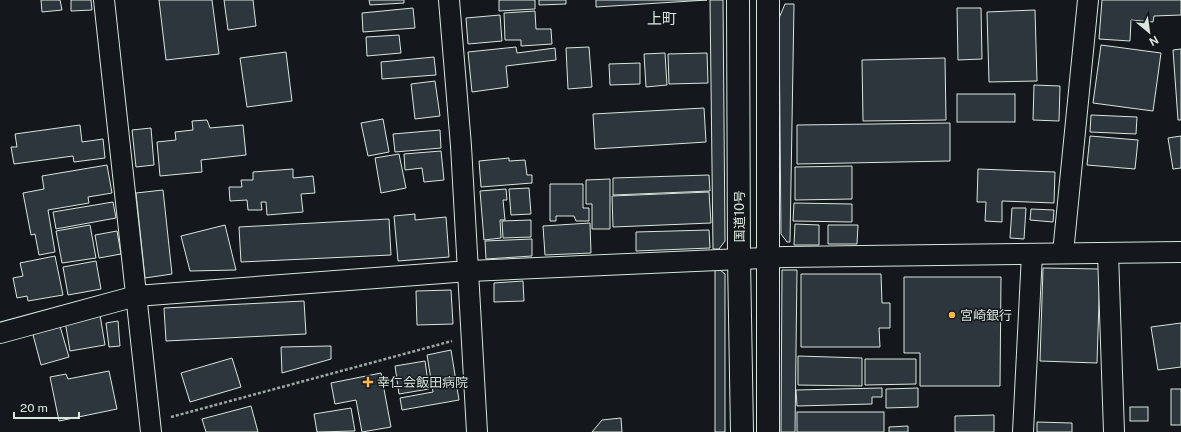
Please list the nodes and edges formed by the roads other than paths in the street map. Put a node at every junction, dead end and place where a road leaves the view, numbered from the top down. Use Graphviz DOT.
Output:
graph roads {
  1 [pos="104,0"];
  2 [pos="449,0"];
  3 [pos="738,0"];
  4 [pos="768,0"];
  5 [pos="1088,0"];
  6 [pos="1181,252"];
  7 [pos="1108,253"];
  8 [pos="1032,254"];
  9 [pos="1063,254"];
  10 [pos="767,258"];
  11 [pos="739,259"];
  12 [pos="469,271"];
  13 [pos="136,296"];
  14 [pos="0,333"];
  15 [pos="151,427"];
  16 [pos="477,432"];
  17 [pos="742,432"];
  18 [pos="768,432"];
  19 [pos="1023,432"];
  20 [pos="1114,432"];
  1 -- 13 [label="street"];
  2 -- 12 [label="street"];
  3 -- 11 [label="highway, 国道10号"];
  4 -- 10 [label="highway"];
  5 -- 9 [label="street"];
  6 -- 7 [label="street"];
  7 -- 9 [label="street"];
  7 -- 20 [label="street"];
  8 -- 9 [label="street"];
  8 -- 10 [label="street"];
  8 -- 19 [label="street"];
  10 -- 11 [label="street"];
  10 -- 18 [label="highway"];
  11 -- 12 [label="street"];
  11 -- 17 [label="highway, 国道10号"];
  12 -- 13 [label="street"];
  12 -- 16 [label="street"];
  13 -- 14 [label="street"];
  13 -- 15 [label="street"];
}
